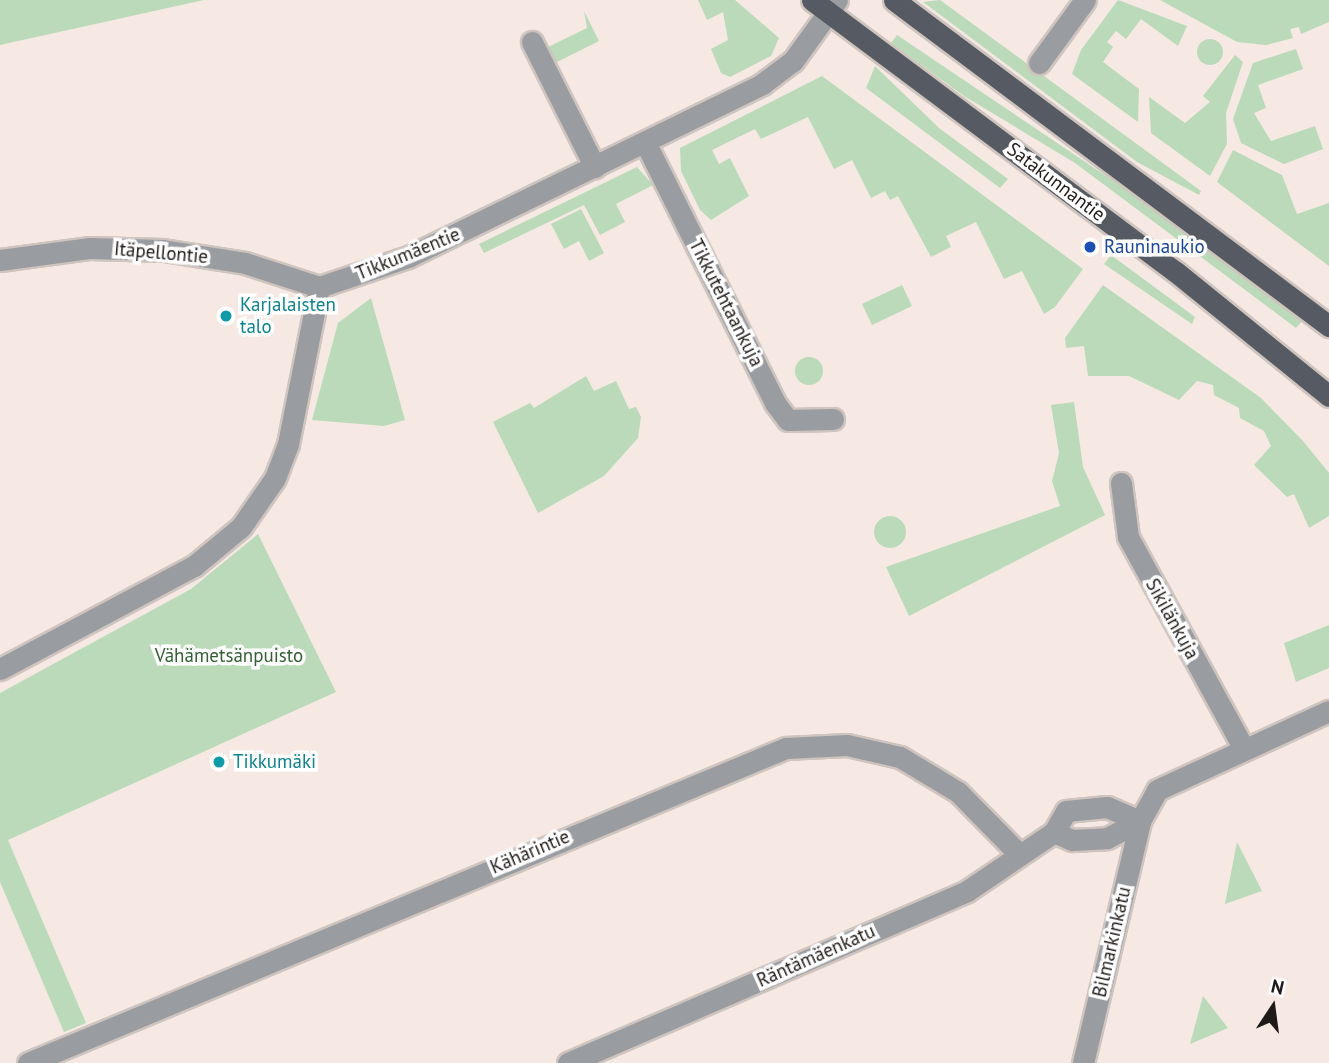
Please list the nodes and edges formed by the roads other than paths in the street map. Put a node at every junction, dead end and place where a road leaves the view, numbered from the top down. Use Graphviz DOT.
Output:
graph roads {
  1 [pos="894,0"];
  2 [pos="1085,0"];
  3 [pos="825,4"];
  4 [pos="532,42"];
  5 [pos="1039,63"];
  6 [pos="645,142"];
  7 [pos="595,167"];
  8 [pos="0,260"];
  9 [pos="319,287"];
  10 [pos="1329,326"];
  11 [pos="1328,394"];
  12 [pos="833,418"];
  13 [pos="1121,483"];
  14 [pos="0,669"];
  15 [pos="1329,711"];
  16 [pos="1244,749"];
  17 [pos="1140,821"];
  18 [pos="1054,832"];
  19 [pos="1017,852"];
  20 [pos="29,1063"];
  21 [pos="568,1063"];
  22 [pos="1083,1063"];
  1 -- 10 [label="main road"];
  2 -- 5 [label="street"];
  3 -- 6 [label="street, Tikkumäentie"];
  3 -- 11 [label="main road, Satakunnantie"];
  4 -- 7 [label="street"];
  6 -- 7 [label="street, Tikkumäentie"];
  6 -- 12 [label="street, Tikkutehtaankuja"];
  7 -- 9 [label="street, Tikkumäentie"];
  8 -- 9 [label="street, Itäpellontie"];
  9 -- 14 [label="street"];
  13 -- 16 [label="street, Sikilänkuja"];
  15 -- 16 [label="street"];
  16 -- 17 [label="street"];
  17 -- 18 [label="street"];
  17 -- 18 [label="street, Räntämäenkatu"];
  17 -- 22 [label="street, Bilmarkinkatu"];
  18 -- 19 [label="street, Räntämäenkatu"];
  19 -- 20 [label="street, Kähärintie"];
  19 -- 21 [label="street, Räntämäenkatu"];
}
